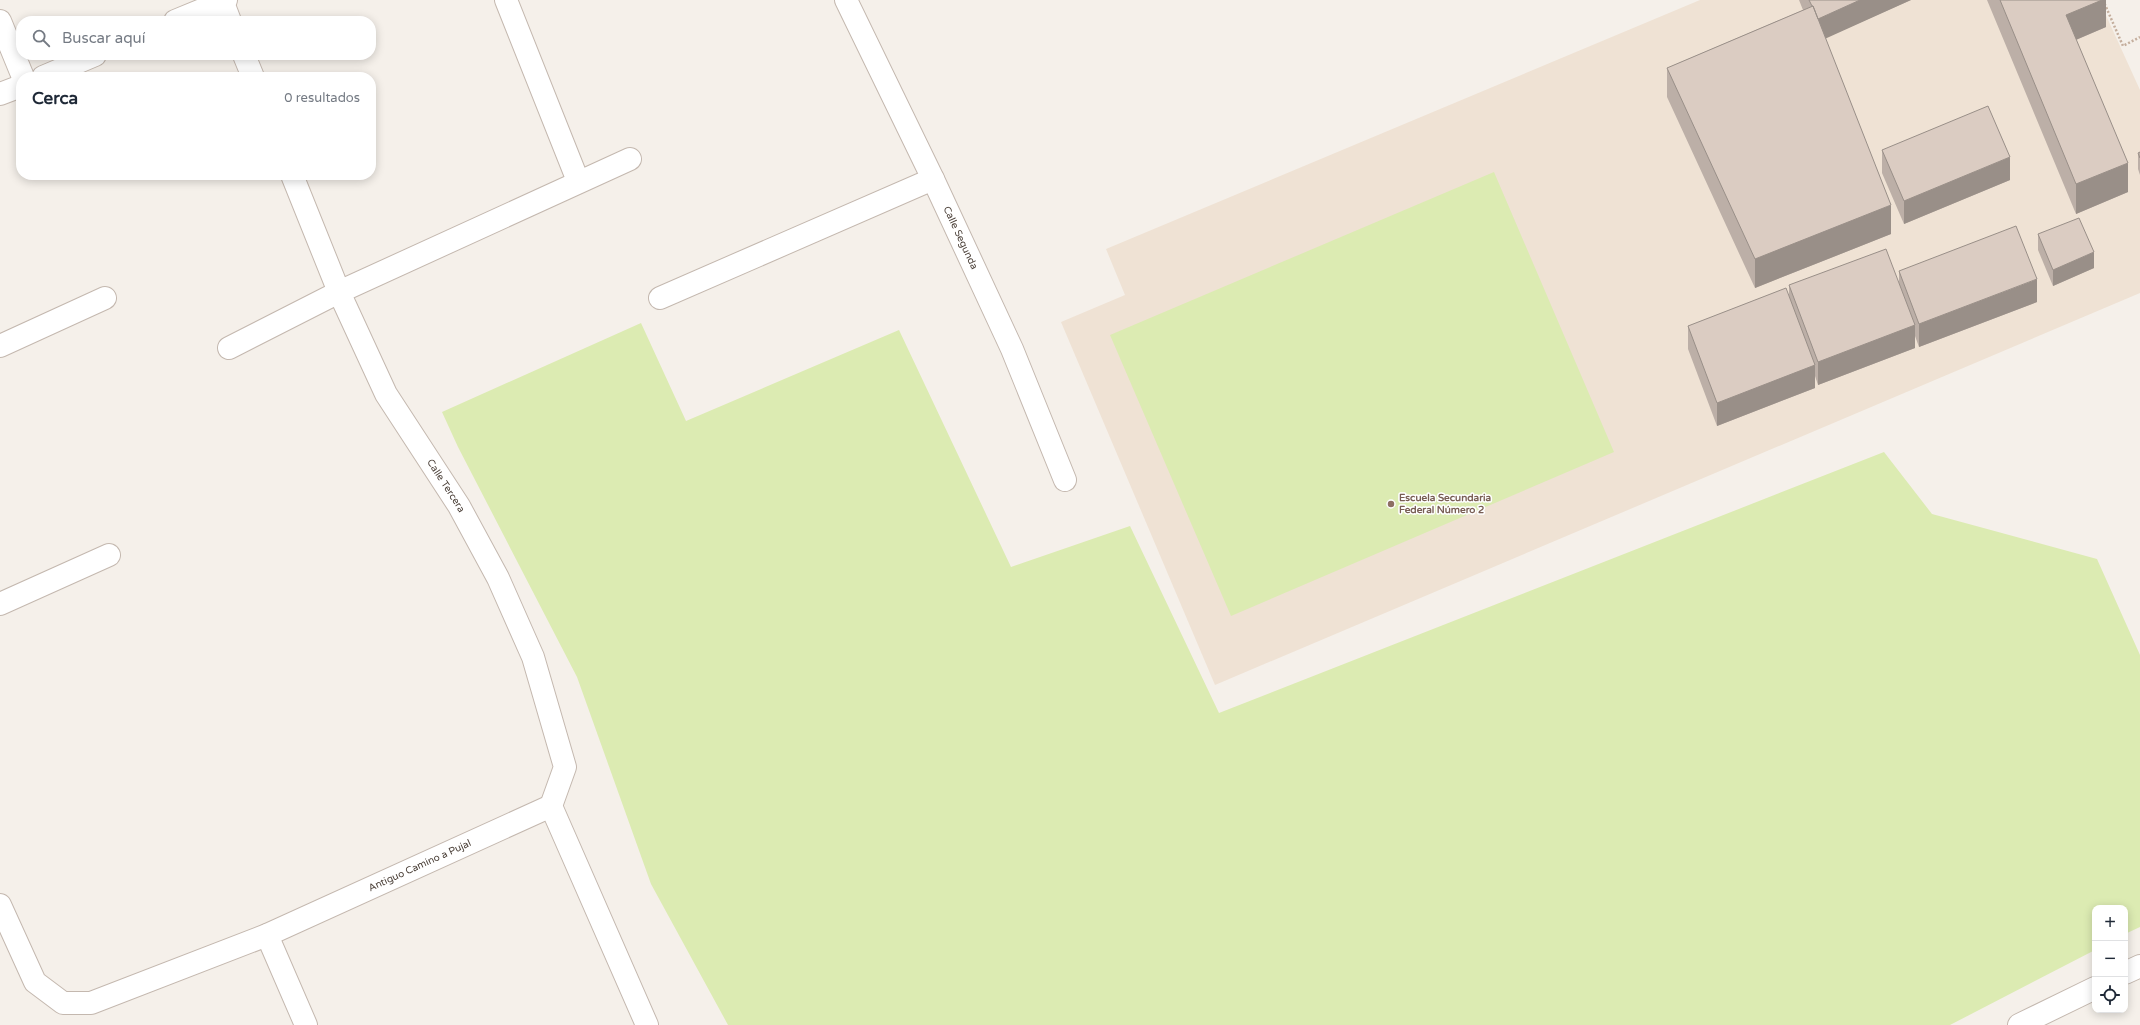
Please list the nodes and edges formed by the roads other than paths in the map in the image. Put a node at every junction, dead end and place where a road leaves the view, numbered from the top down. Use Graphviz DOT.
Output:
graph roads {
  1 [pos="223,0"];
  2 [pos="506,0"];
  3 [pos="846,0"];
  4 [pos="186,16"];
  5 [pos="228,16"];
  6 [pos="0,21"];
  7 [pos="16,60"];
  8 [pos="16,60"];
  9 [pos="83,60"];
  10 [pos="246,60"];
  11 [pos="21,72"];
  12 [pos="55,72"];
  13 [pos="251,72"];
  14 [pos="16,88"];
  15 [pos="0,94"];
  16 [pos="630,158"];
  17 [pos="933,179"];
  18 [pos="294,180"];
  19 [pos="578,181"];
  20 [pos="339,292"];
  21 [pos="105,298"];
  22 [pos="660,298"];
  23 [pos="0,346"];
  24 [pos="229,348"];
  25 [pos="1065,480"];
  26 [pos="108,555"];
  27 [pos="0,604"];
  28 [pos="551,806"];
  29 [pos="0,905"];
  30 [pos="267,935"];
  31 [pos="2140,966"];
  32 [pos="2128,972"];
  33 [pos="2092,989"];
  34 [pos="306,1025"];
  35 [pos="647,1025"];
  36 [pos="2019,1025"];
  1 -- 4 [label="street"];
  1 -- 5 [label="street"];
  2 -- 19 [label="street"];
  3 -- 17 [label="street, Calle Segunda"];
  6 -- 7 [label="street"];
  8 -- 11 [label="street"];
  9 -- 12 [label="street"];
  10 -- 13 [label="street"];
  14 -- 15 [label="street"];
  16 -- 19 [label="street"];
  17 -- 22 [label="street"];
  17 -- 25 [label="street, Calle Segunda"];
  18 -- 20 [label="street, Calle Tercera"];
  19 -- 20 [label="street"];
  20 -- 24 [label="street"];
  20 -- 28 [label="street, Calle Tercera"];
  21 -- 23 [label="street"];
  26 -- 27 [label="street"];
  28 -- 30 [label="street, Antiguo Camino a Pujal"];
  28 -- 35 [label="street"];
  29 -- 30 [label="street, Antiguo Camino a Pujal"];
  30 -- 34 [label="street"];
  31 -- 32 [label="street"];
  33 -- 36 [label="street"];
}
